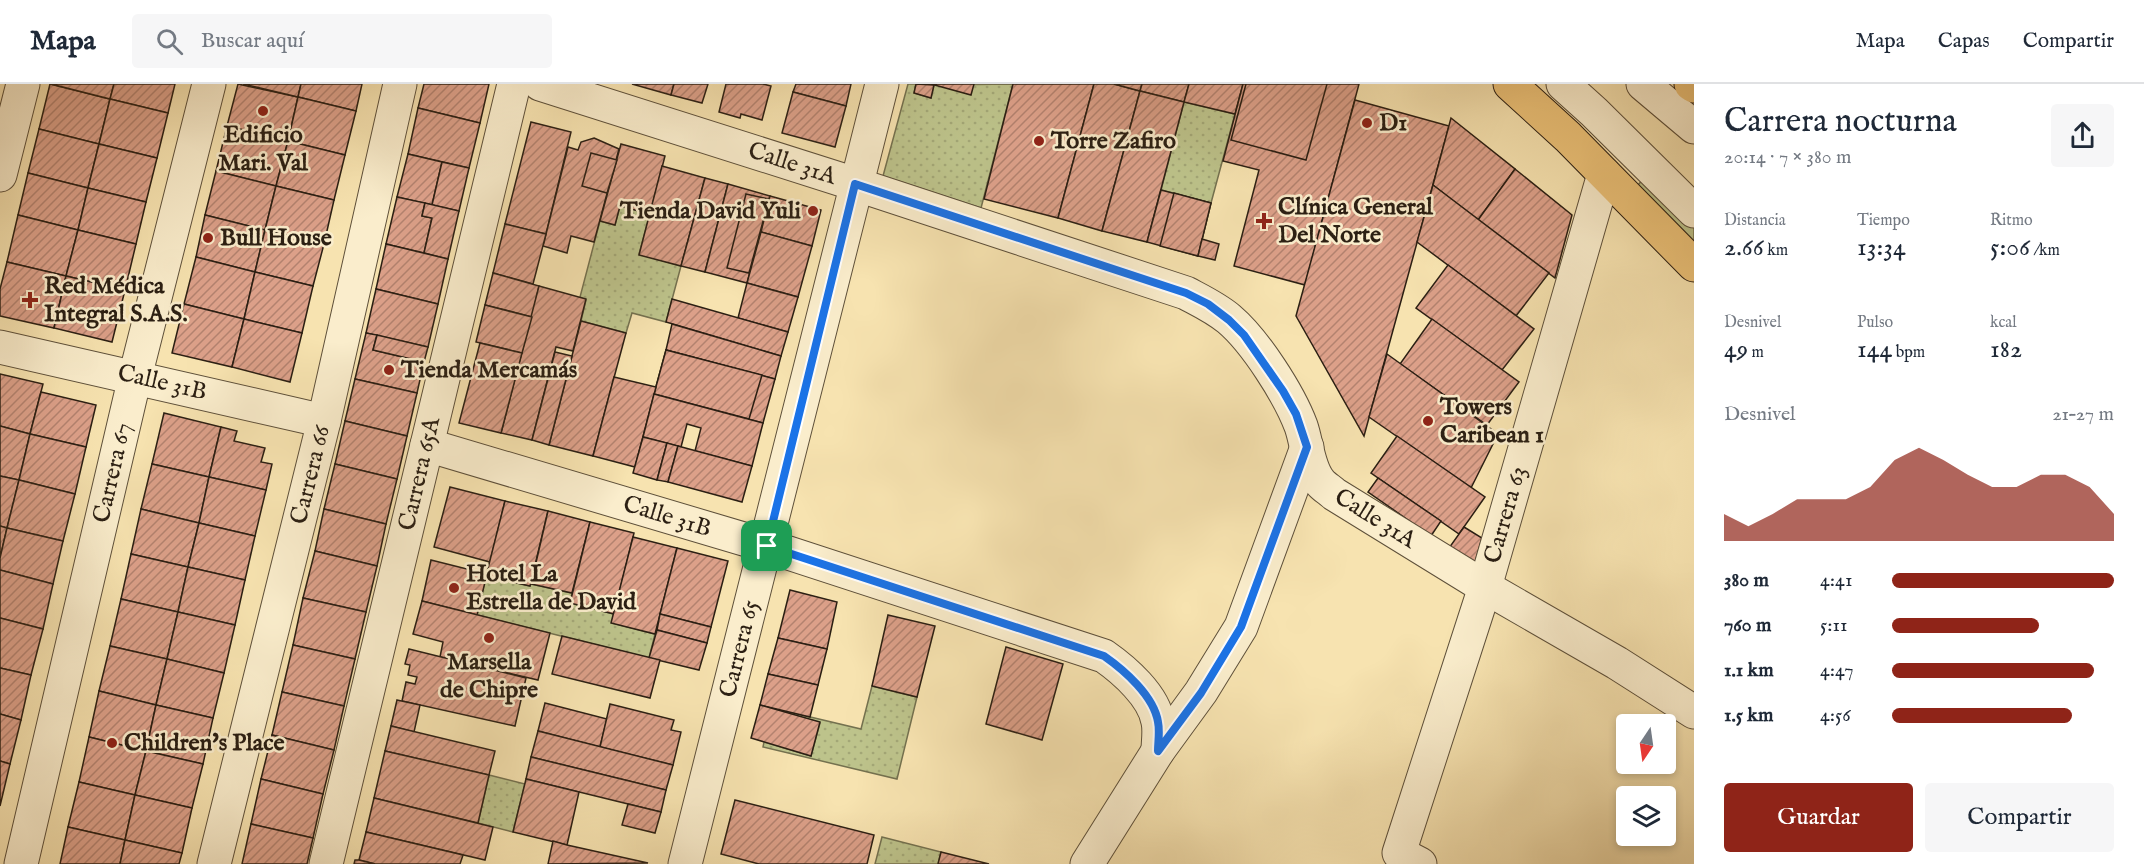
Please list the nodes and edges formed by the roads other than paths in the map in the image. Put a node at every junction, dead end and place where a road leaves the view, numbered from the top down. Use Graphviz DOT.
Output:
graph roads {
  1 [pos="23,84"];
  2 [pos="209,84"];
  3 [pos="400,84"];
  4 [pos="513,84"];
  5 [pos="540,84"];
  6 [pos="882,84"];
  7 [pos="1510,84"];
  8 [pos="1563,84"];
  9 [pos="1643,84"];
  10 [pos="1694,127"];
  11 [pos="1604,174"];
  12 [pos="0,175"];
  13 [pos="855,184"];
  14 [pos="1694,211"];
  15 [pos="1694,266"];
  16 [pos="0,346"];
  17 [pos="135,377"];
  18 [pos="324,421"];
  19 [pos="427,445"];
  20 [pos="1307,447"];
  21 [pos="767,546"];
  22 [pos="1485,587"];
  23 [pos="1694,712"];
  24 [pos="1158,751"];
  25 [pos="1410,858"];
  26 [pos="21,864"];
  27 [pos="214,864"];
  28 [pos="326,864"];
  29 [pos="685,864"];
  30 [pos="1087,864"];
  1 -- 12 [label="street"];
  2 -- 17 [label="street, Carrera 67"];
  3 -- 18 [label="street, Carrera 66"];
  4 -- 19 [label="street, Carrera 65A"];
  5 -- 13 [label="street, Calle 31A"];
  6 -- 13 [label="street, Carrera 65"];
  7 -- 11 [label="highway"];
  8 -- 14 [label="street"];
  9 -- 10 [label="street"];
  11 -- 15 [label="highway"];
  11 -- 22 [label="street, Carrera 63"];
  13 -- 20 [label="street, Calle 31A"];
  13 -- 21 [label="street, Carrera 65"];
  16 -- 17 [label="street, Calle 31B"];
  17 -- 18 [label="street, Calle 31B"];
  17 -- 26 [label="street, Carrera 67"];
  18 -- 27 [label="street, Carrera 66"];
  19 -- 21 [label="street, Calle 31B"];
  19 -- 28 [label="street, Carrera 65A"];
  20 -- 22 [label="street, Calle 31A"];
  20 -- 24 [label="street"];
  21 -- 24 [label="street, Calle 31B"];
  21 -- 29 [label="street, Carrera 65"];
  22 -- 23 [label="street, Calle 31A"];
  22 -- 25 [label="street, Carrera 63"];
  24 -- 30 [label="street"];
}
